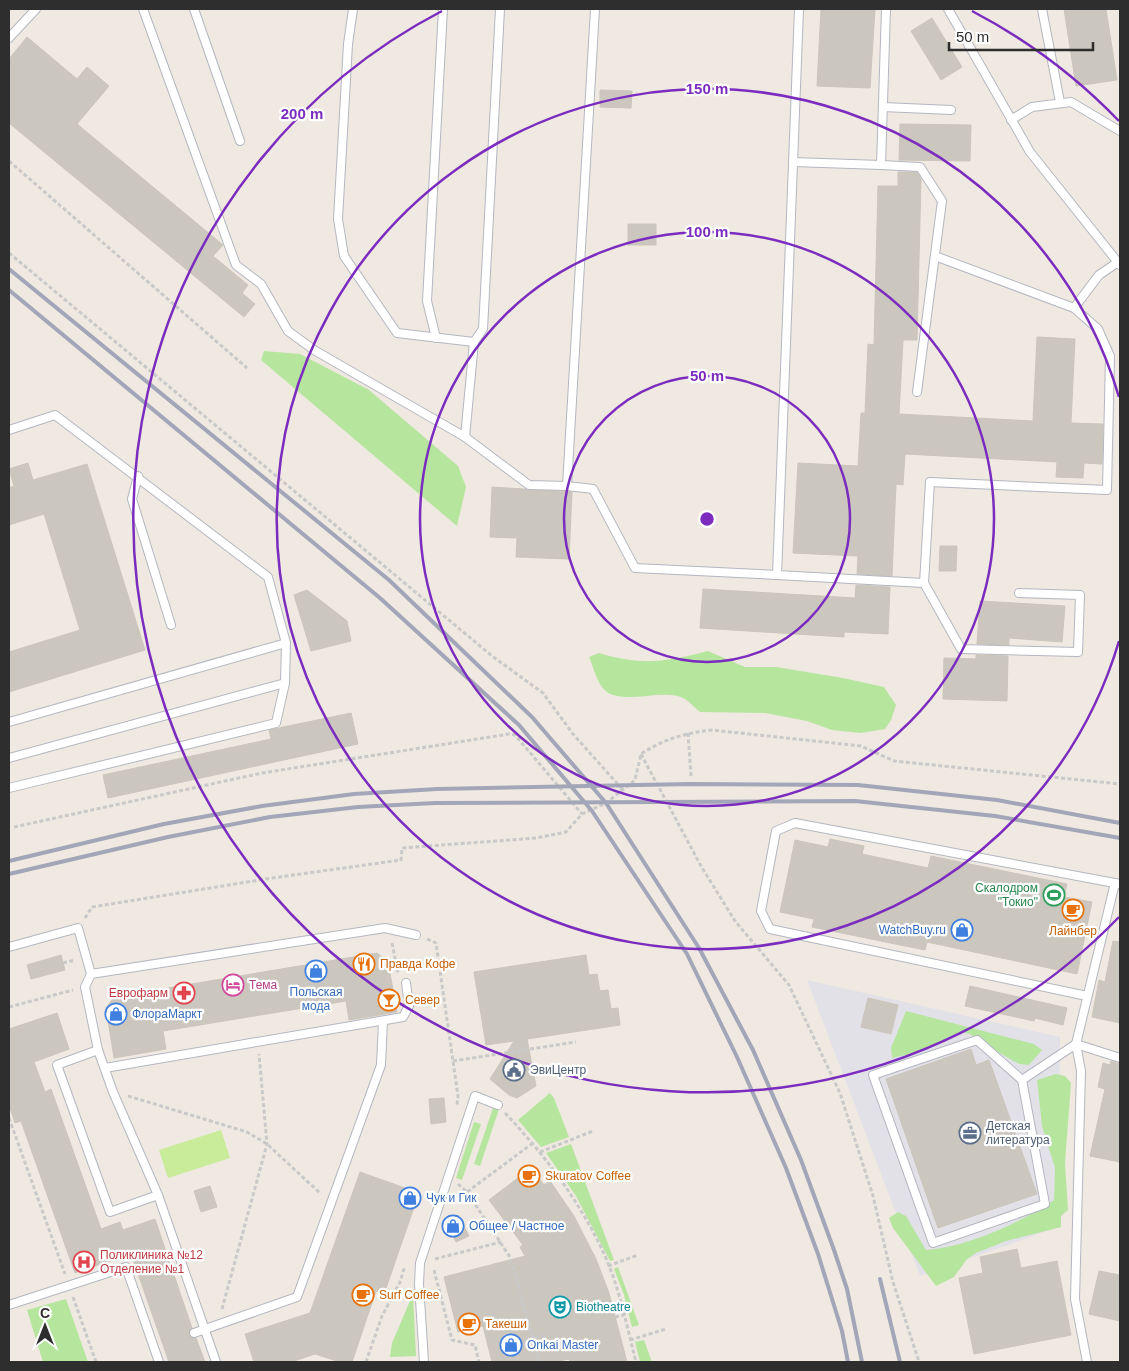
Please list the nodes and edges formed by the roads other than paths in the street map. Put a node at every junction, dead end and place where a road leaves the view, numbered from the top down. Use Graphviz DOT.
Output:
graph roads {
  1 [pos="36,9"];
  2 [pos="143,9"];
  3 [pos="194,9"];
  4 [pos="353,9"];
  5 [pos="443,9"];
  6 [pos="500,9"];
  7 [pos="595,9"];
  8 [pos="799,9"];
  9 [pos="886,9"];
  10 [pos="948,9"];
  11 [pos="1042,9"];
  12 [pos="9,38"];
  13 [pos="1060,102"];
  14 [pos="883,107"];
  15 [pos="951,110"];
  16 [pos="1011,120"];
  17 [pos="1120,131"];
  18 [pos="240,141"];
  19 [pos="794,162"];
  20 [pos="881,165"];
  21 [pos="935,256"];
  22 [pos="1119,264"];
  23 [pos="1074,308"];
  24 [pos="436,338"];
  25 [pos="474,342"];
  26 [pos="917,392"];
  27 [pos="9,430"];
  28 [pos="465,437"];
  29 [pos="138,476"];
  30 [pos="567,486"];
  31 [pos="777,575"];
  32 [pos="924,584"];
  33 [pos="1019,593"];
  34 [pos="171,625"];
  35 [pos="286,644"];
  36 [pos="285,683"];
  37 [pos="9,722"];
  38 [pos="9,758"];
  39 [pos="9,788"];
  40 [pos="1118,884"];
  41 [pos="416,935"];
  42 [pos="9,948"];
  43 [pos="90,974"];
  44 [pos="406,983"];
  45 [pos="1087,996"];
  46 [pos="383,1021"];
  47 [pos="1076,1044"];
  48 [pos="98,1050"];
  49 [pos="1120,1058"];
  50 [pos="105,1068"];
  51 [pos="1022,1080"];
  52 [pos="498,1105"];
  53 [pos="158,1195"];
  54 [pos="9,1305"];
  55 [pos="204,1330"];
  56 [pos="194,1333"];
  57 [pos="162,1344"];
  58 [pos="154,1348"];
  59 [pos="159,1362"];
  60 [pos="216,1362"];
  61 [pos="424,1362"];
  62 [pos="1086,1362"];
  1 -- 12 [label="lane"];
  2 -- 28 [label="lane"];
  3 -- 18 [label="lane"];
  4 -- 24 [label="lane"];
  5 -- 24 [label="lane"];
  6 -- 25 [label="lane"];
  7 -- 30 [label="lane"];
  8 -- 19 [label="lane"];
  9 -- 14 [label="lane"];
  10 -- 16 [label="lane"];
  11 -- 13 [label="lane"];
  13 -- 16 [label="lane"];
  13 -- 17 [label="lane"];
  14 -- 15 [label="lane"];
  14 -- 20 [label="lane"];
  16 -- 22 [label="lane"];
  19 -- 20 [label="lane"];
  19 -- 31 [label="lane"];
  20 -- 21 [label="lane"];
  21 -- 23 [label="lane"];
  21 -- 26 [label="lane"];
  22 -- 23 [label="lane"];
  23 -- 32 [label="lane"];
  24 -- 25 [label="lane"];
  25 -- 28 [label="lane"];
  27 -- 29 [label="lane"];
  28 -- 30 [label="lane"];
  29 -- 34 [label="lane"];
  29 -- 35 [label="lane"];
  30 -- 31 [label="lane"];
  31 -- 32 [label="lane"];
  32 -- 33 [label="lane"];
  35 -- 36 [label="lane"];
  35 -- 37 [label="lane"];
  36 -- 38 [label="lane"];
  36 -- 39 [label="lane"];
  40 -- 45 [label="lane"];
  40 -- 45 [label="lane"];
  41 -- 43 [label="lane"];
  42 -- 43 [label="lane"];
  43 -- 48 [label="lane"];
  44 -- 46 [label="lane"];
  45 -- 47 [label="lane"];
  46 -- 50 [label="lane"];
  46 -- 55 [label="lane"];
  47 -- 49 [label="lane"];
  47 -- 51 [label="lane"];
  47 -- 62 [label="lane"];
  48 -- 50 [label="lane"];
  48 -- 53 [label="lane"];
  50 -- 53 [label="lane"];
  51 -- 51 [label="lane"];
  52 -- 61 [label="lane"];
  53 -- 55 [label="lane"];
  54 -- 58 [label="lane"];
  55 -- 56 [label="lane"];
  55 -- 60 [label="lane"];
  57 -- 58 [label="lane"];
  58 -- 59 [label="lane"];
}
